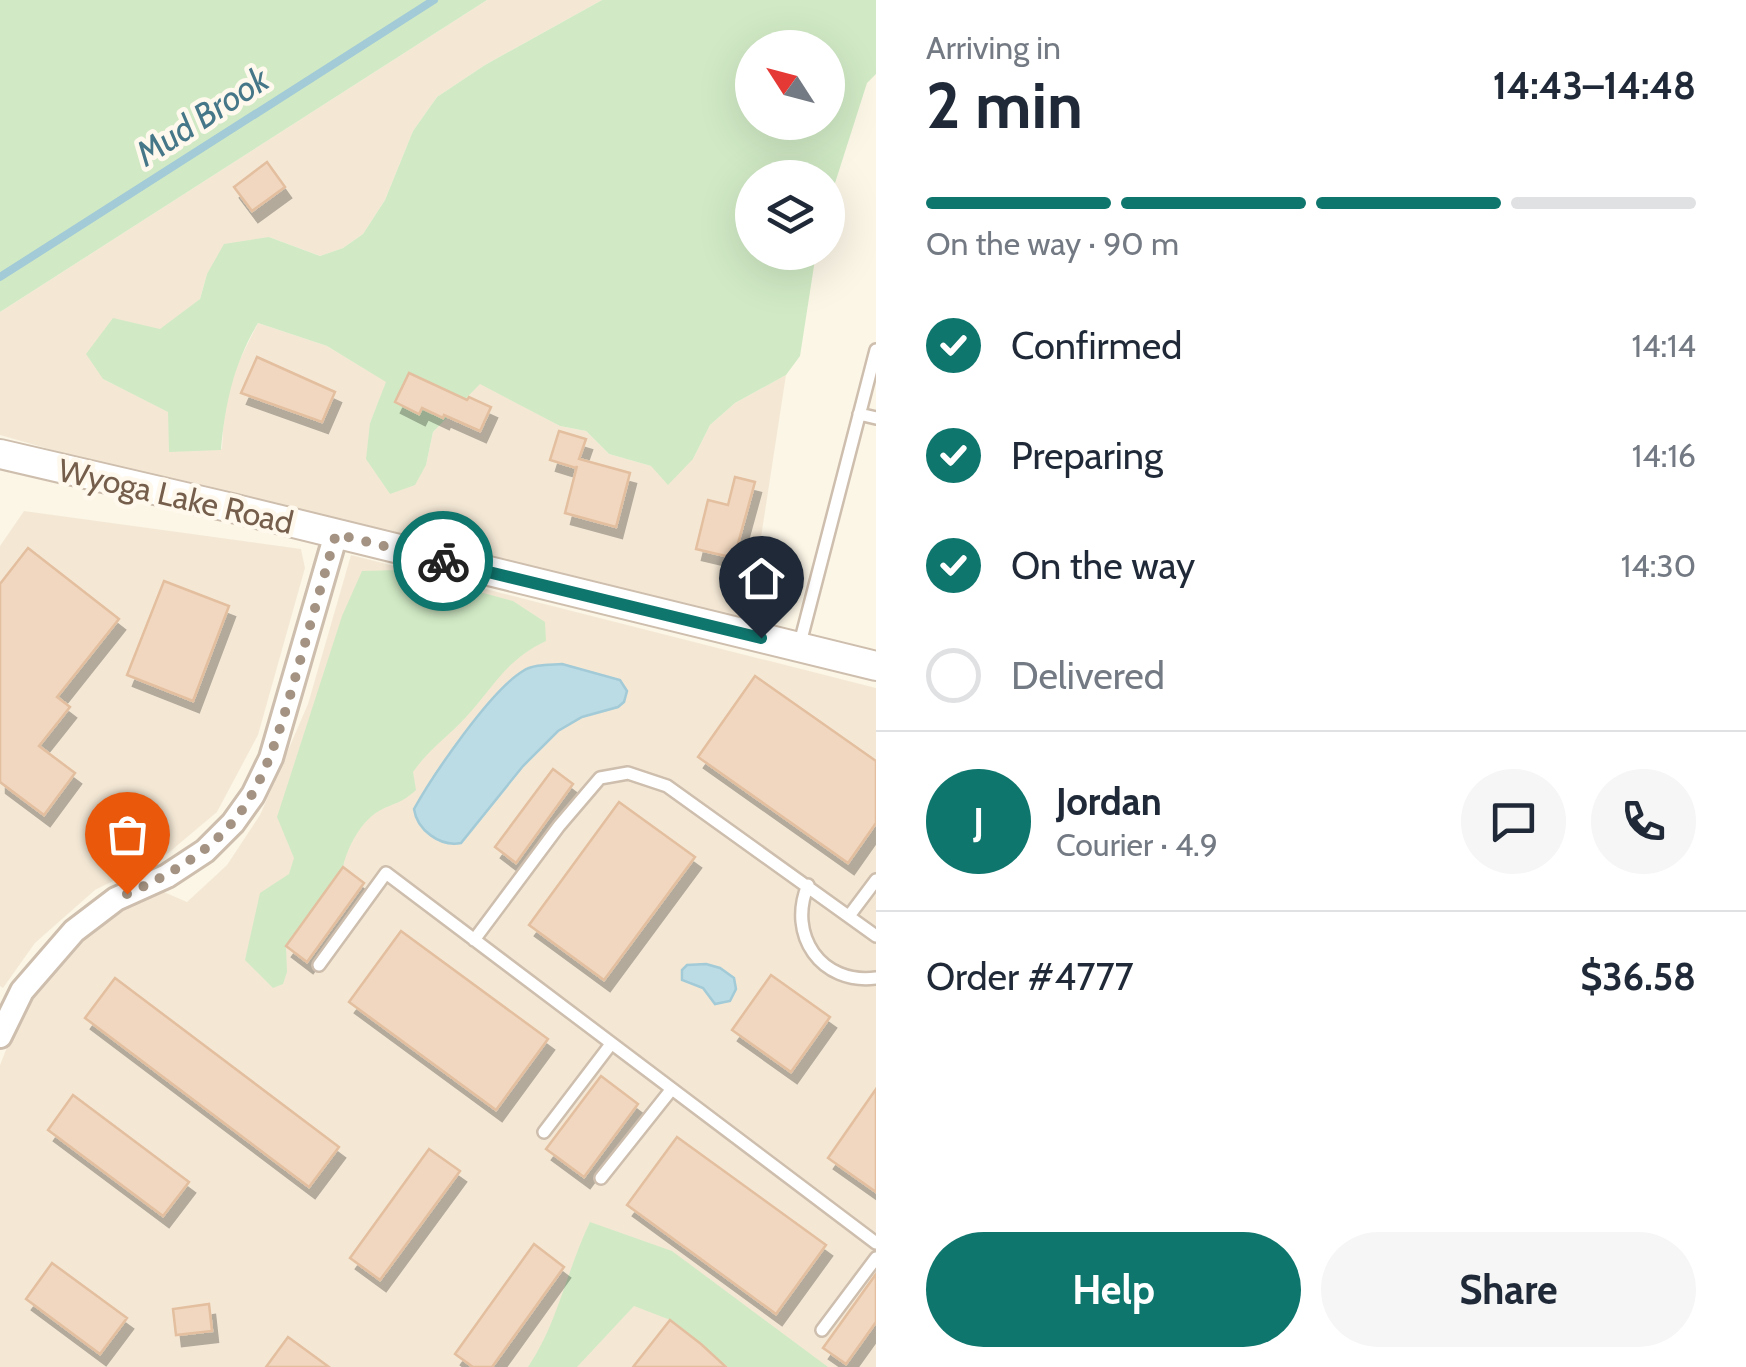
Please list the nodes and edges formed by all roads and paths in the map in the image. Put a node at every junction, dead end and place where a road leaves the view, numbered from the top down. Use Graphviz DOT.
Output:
graph roads {
  1 [pos="876,350"];
  2 [pos="859,414"];
  3 [pos="876,418"];
  4 [pos="0,454"];
  5 [pos="336,534"];
  6 [pos="798,647"];
  7 [pos="876,666"];
  8 [pos="876,880"];
  9 [pos="808,886"];
  10 [pos="849,916"];
  11 [pos="876,936"];
  12 [pos="474,940"];
  13 [pos="319,966"];
  14 [pos="876,978"];
  15 [pos="0,1036"];
  16 [pos="611,1044"];
  17 [pos="671,1090"];
  18 [pos="544,1132"];
  19 [pos="601,1178"];
  20 [pos="876,1243"];
  21 [pos="876,1258"];
  22 [pos="822,1330"];
  1 -- 2 [label="lane"];
  2 -- 3 [label="lane"];
  2 -- 6 [label="lane"];
  4 -- 5 [label="street, Wyoga Lake Road"];
  5 -- 6 [label="street, Wyoga Lake Road"];
  5 -- 15 [label="street"];
  6 -- 7 [label="street, Wyoga Lake Road"];
  8 -- 10 [label="lane"];
  9 -- 10 [label="lane"];
  9 -- 12 [label="lane"];
  9 -- 14 [label="lane"];
  10 -- 11 [label="lane"];
  12 -- 13 [label="lane"];
  12 -- 16 [label="lane"];
  16 -- 17 [label="lane"];
  16 -- 18 [label="lane"];
  17 -- 19 [label="lane"];
  17 -- 20 [label="lane"];
  21 -- 22 [label="lane"];
}
